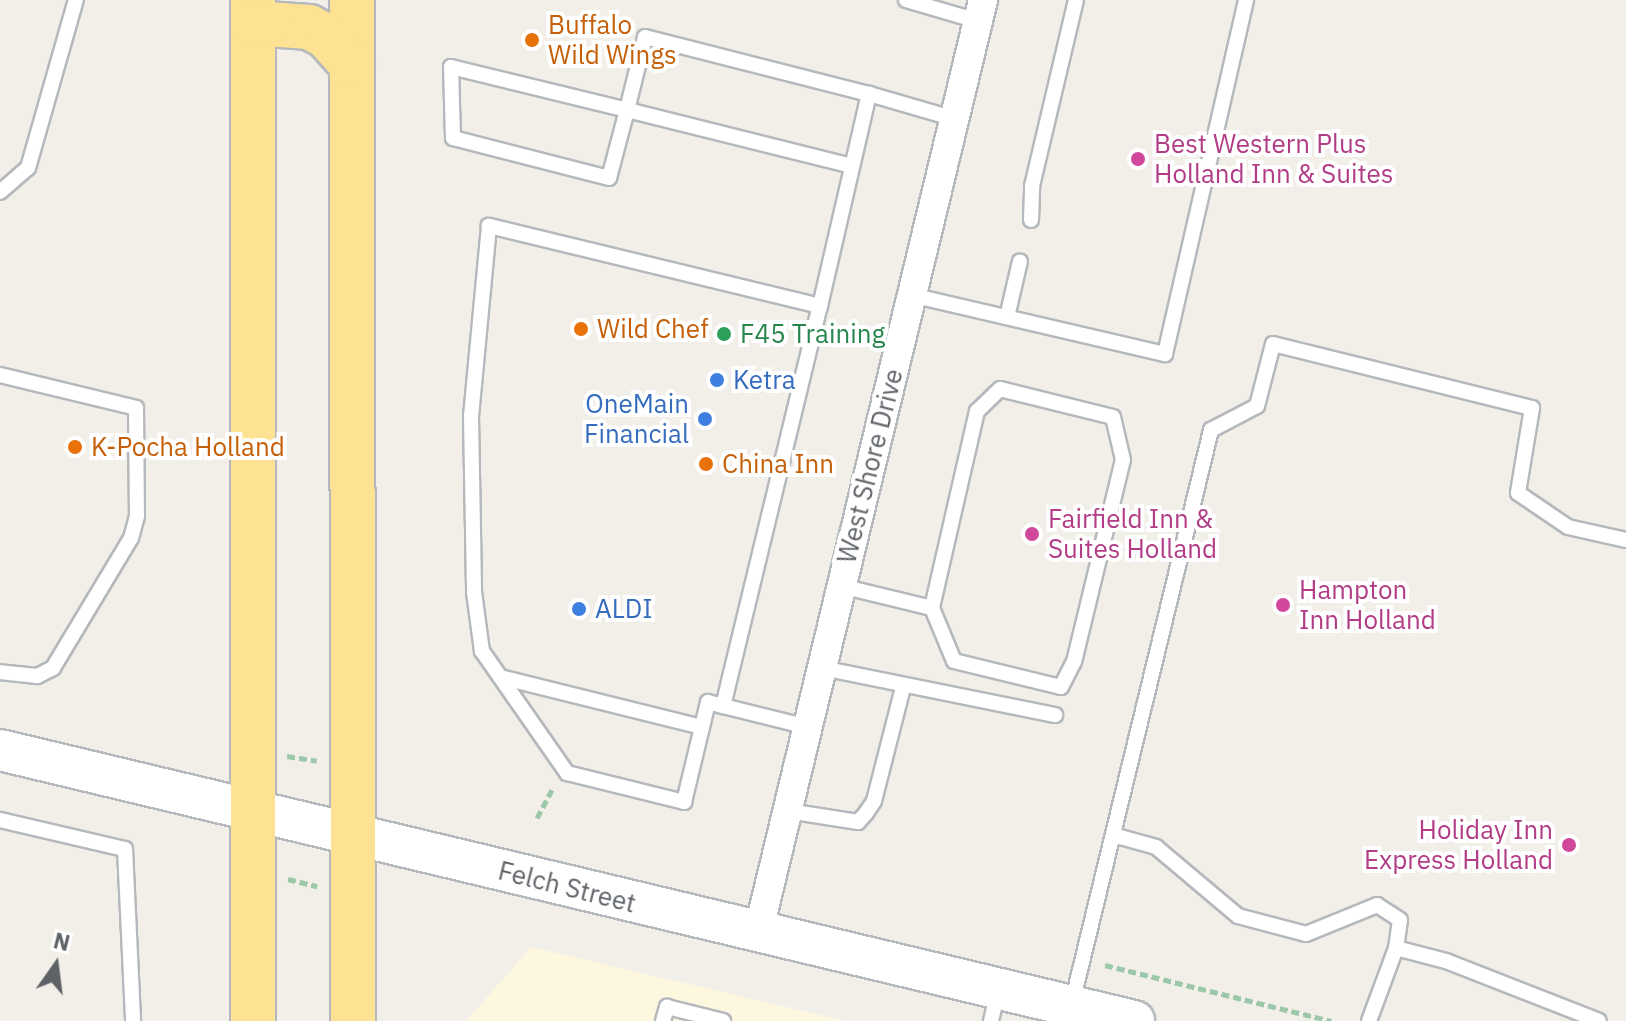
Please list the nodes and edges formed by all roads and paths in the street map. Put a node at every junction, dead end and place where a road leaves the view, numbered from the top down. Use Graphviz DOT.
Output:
graph roads {
  1 [pos="76,0"];
  2 [pos="352,0"];
  3 [pos="906,0"];
  4 [pos="1076,0"];
  5 [pos="1246,0"];
  6 [pos="981,10"];
  7 [pos="253,11"];
  8 [pos="352,65"];
  9 [pos="869,94"];
  10 [pos="627,110"];
  11 [pos="955,119"];
  12 [pos="852,166"];
  13 [pos="3,186"];
  14 [pos="1031,220"];
  15 [pos="1020,261"];
  16 [pos="911,295"];
  17 [pos="820,306"];
  18 [pos="1007,317"];
  19 [pos="0,375"];
  20 [pos="1626,540"];
  21 [pos="841,586"];
  22 [pos="932,608"];
  23 [pos="822,668"];
  24 [pos="0,672"];
  25 [pos="504,678"];
  26 [pos="903,687"];
  27 [pos="723,706"];
  28 [pos="1055,715"];
  29 [pos="702,727"];
  30 [pos="808,727"];
  31 [pos="0,750"];
  32 [pos="286,756"];
  33 [pos="317,761"];
  34 [pos="552,790"];
  35 [pos="252,810"];
  36 [pos="788,811"];
  37 [pos="537,818"];
  38 [pos="0,820"];
  39 [pos="353,835"];
  40 [pos="1113,835"];
  41 [pos="287,879"];
  42 [pos="317,886"];
  43 [pos="758,933"];
  44 [pos="1396,948"];
  45 [pos="1105,965"];
  46 [pos="994,1005"];
  47 [pos="1052,1010"];
  48 [pos="133,1021"];
  49 [pos="253,1021"];
  50 [pos="353,1021"];
  51 [pos="663,1021"];
  52 [pos="723,1021"];
  53 [pos="1134,1021"];
  54 [pos="1331,1021"];
  55 [pos="1369,1021"];
  56 [pos="1599,1021"];
  1 -- 13 [label="lane"];
  2 -- 8 [label="highway"];
  3 -- 6 [label="lane"];
  4 -- 14 [label="lane"];
  5 -- 18 [label="lane"];
  6 -- 11 [label="street, West Shore Drive"];
  7 -- 8 [label="highway"];
  7 -- 35 [label="highway"];
  8 -- 39 [label="highway"];
  9 -- 10 [label="lane"];
  9 -- 11 [label="lane"];
  9 -- 12 [label="lane"];
  10 -- 10 [label="lane"];
  10 -- 12 [label="lane"];
  11 -- 16 [label="street, West Shore Drive"];
  12 -- 17 [label="lane"];
  15 -- 18 [label="lane"];
  16 -- 18 [label="lane"];
  16 -- 21 [label="street, West Shore Drive"];
  17 -- 25 [label="lane"];
  17 -- 27 [label="lane"];
  19 -- 24 [label="lane"];
  20 -- 40 [label="lane"];
  21 -- 22 [label="lane"];
  21 -- 23 [label="street, West Shore Drive"];
  22 -- 22 [label="lane"];
  23 -- 26 [label="lane"];
  23 -- 30 [label="street, West Shore Drive"];
  25 -- 29 [label="lane"];
  25 -- 29 [label="lane"];
  26 -- 28 [label="lane"];
  26 -- 36 [label="lane"];
  27 -- 29 [label="lane"];
  27 -- 30 [label="lane"];
  30 -- 36 [label="street, West Shore Drive"];
  31 -- 35 [label="street, Felch Street"];
  32 -- 33 [label="path"];
  34 -- 37 [label="path"];
  35 -- 39 [label="street, Felch Street"];
  35 -- 49 [label="highway"];
  36 -- 43 [label="street, West Shore Drive"];
  38 -- 48 [label="lane"];
  39 -- 43 [label="street, Felch Street"];
  39 -- 50 [label="highway"];
  40 -- 44 [label="lane"];
  40 -- 47 [label="lane"];
  41 -- 42 [label="path"];
  43 -- 46 [label="street, Felch Street"];
  44 -- 55 [label="lane"];
  44 -- 56 [label="lane"];
  45 -- 54 [label="path"];
  46 -- 47 [label="street, Felch Street"];
  47 -- 53 [label="street, Felch Street"];
  51 -- 52 [label="lane"];
}
